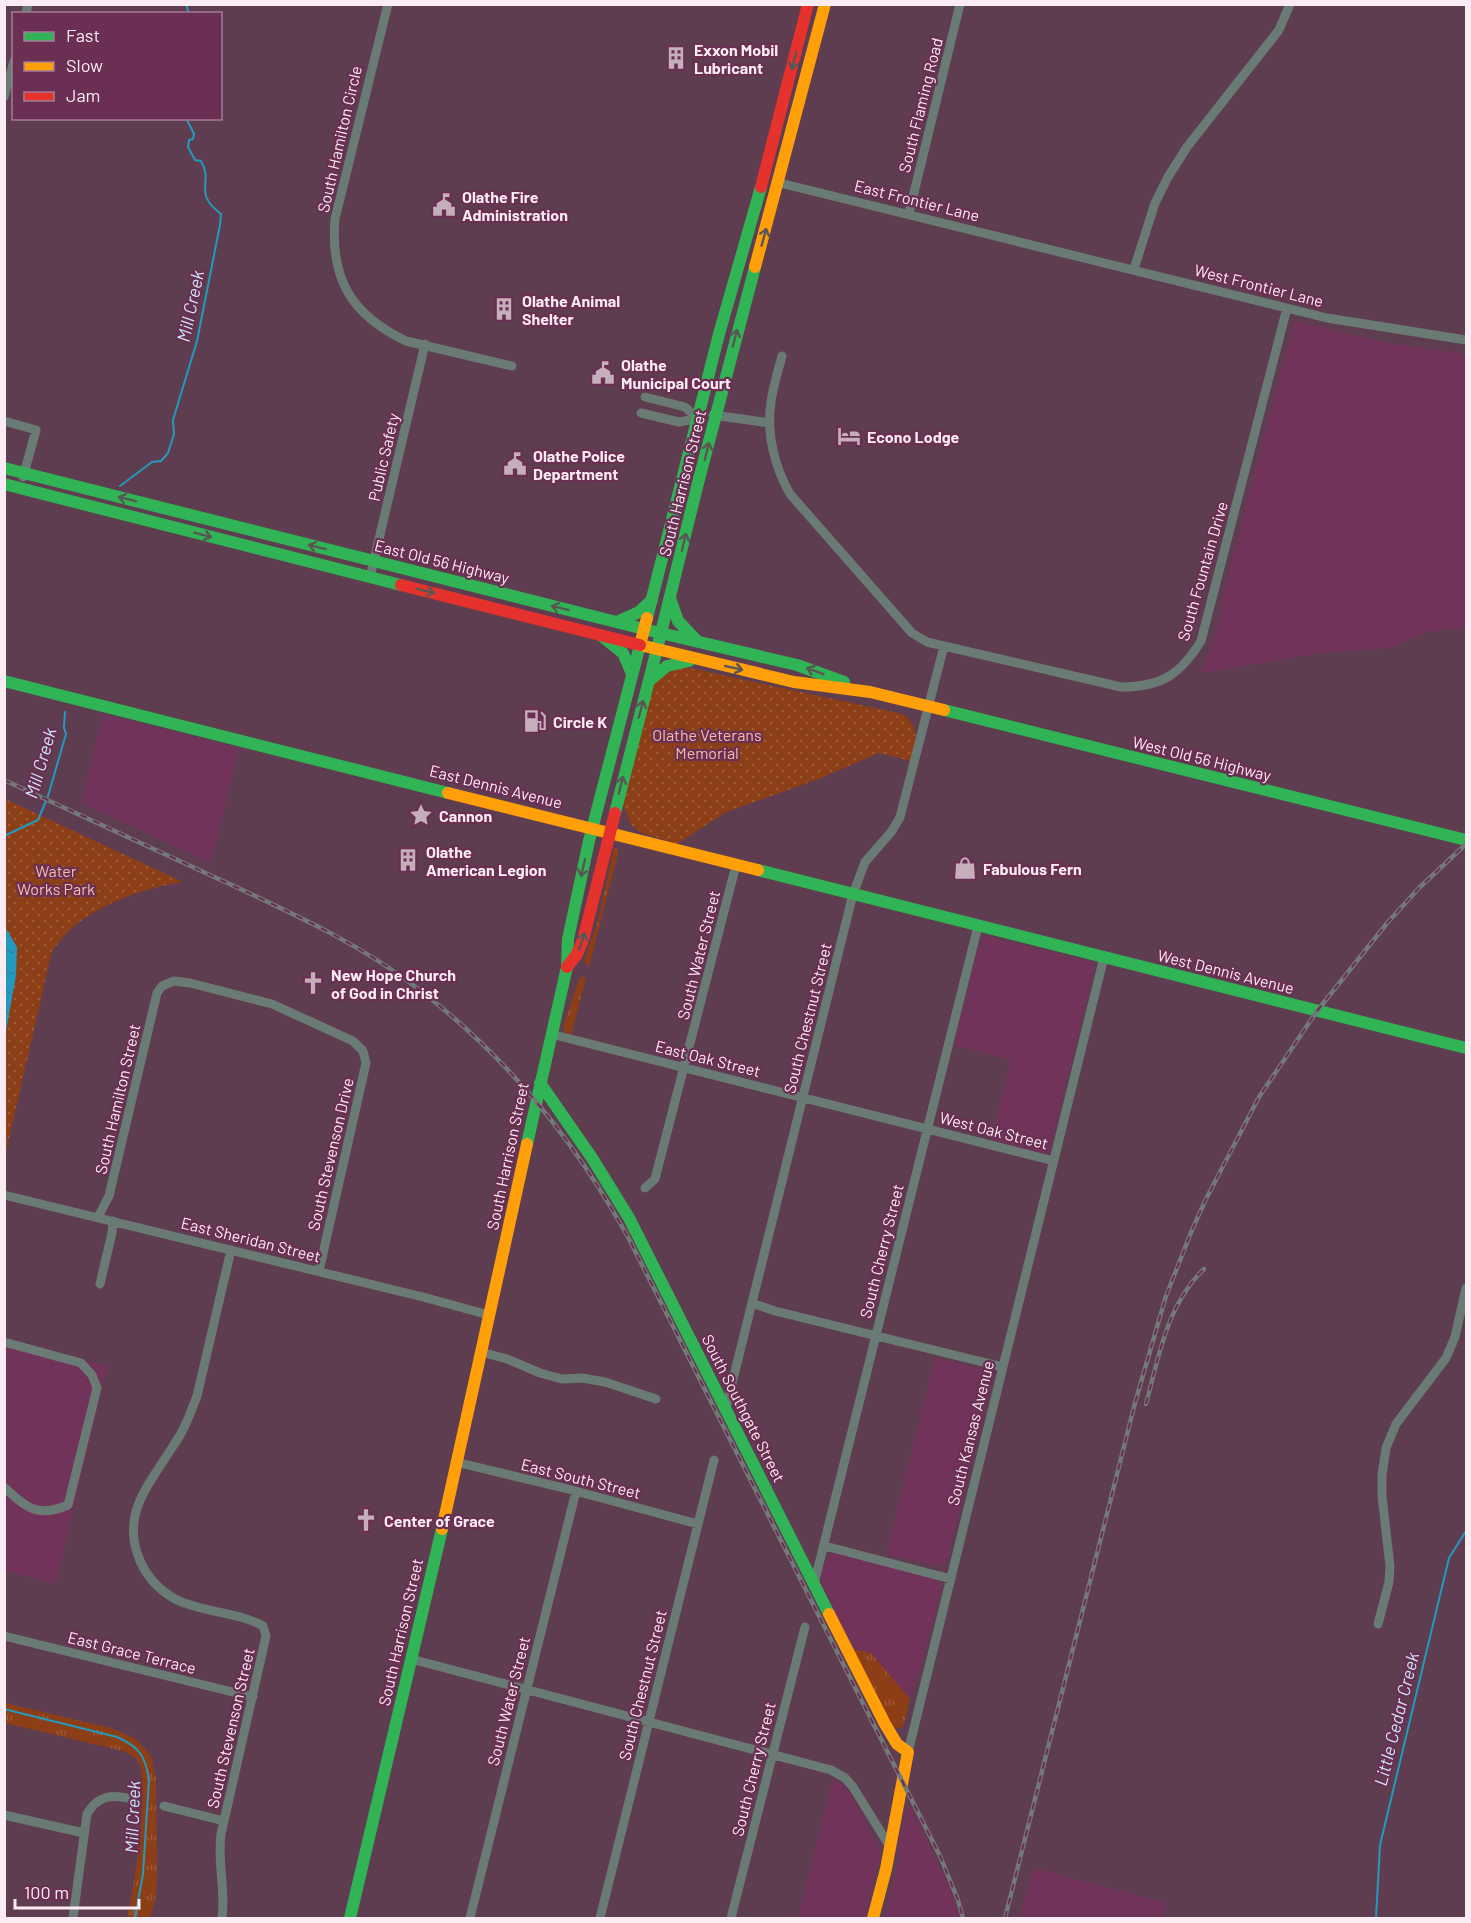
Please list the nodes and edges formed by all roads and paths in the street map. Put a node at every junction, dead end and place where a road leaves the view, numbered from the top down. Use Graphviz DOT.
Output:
graph roads {
  1 [pos="388,4"];
  2 [pos="808,4"];
  3 [pos="825,4"];
  4 [pos="960,4"];
  5 [pos="1290,4"];
  6 [pos="12,68"];
  7 [pos="4,97"];
  8 [pos="780,183"];
  9 [pos="909,213"];
  10 [pos="1047,248"];
  11 [pos="1134,269"];
  12 [pos="1287,308"];
  13 [pos="1467,340"];
  14 [pos="424,344"];
  15 [pos="782,356"];
  16 [pos="512,366"];
  17 [pos="645,397"];
  18 [pos="641,412"];
  19 [pos="716,415"];
  20 [pos="697,418"];
  21 [pos="4,421"];
  22 [pos="770,423"];
  23 [pos="4,468"];
  24 [pos="24,473"];
  25 [pos="4,484"];
  26 [pos="20,488"];
  27 [pos="373,561"];
  28 [pos="370,576"];
  29 [pos="670,597"];
  30 [pos="652,600"];
  31 [pos="617,622"];
  32 [pos="644,629"];
  33 [pos="661,633"];
  34 [pos="600,635"];
  35 [pos="698,641"];
  36 [pos="640,645"];
  37 [pos="944,646"];
  38 [pos="657,649"];
  39 [pos="701,660"];
  40 [pos="632,676"];
  41 [pos="4,681"];
  42 [pos="649,681"];
  43 [pos="870,692"];
  44 [pos="929,707"];
  45 [pos="593,828"];
  46 [pos="610,832"];
  47 [pos="1467,840"];
  48 [pos="736,865"];
  49 [pos="853,894"];
  50 [pos="978,926"];
  51 [pos="1104,957"];
  52 [pos="567,967"];
  53 [pos="162,986"];
  54 [pos="551,1034"];
  55 [pos="1467,1048"];
  56 [pos="685,1068"];
  57 [pos="540,1083"];
  58 [pos="803,1098"];
  59 [pos="927,1129"];
  60 [pos="1054,1161"];
  61 [pos="645,1188"];
  62 [pos="4,1195"];
  63 [pos="98,1217"];
  64 [pos="113,1221"];
  65 [pos="231,1250"];
  66 [pos="319,1271"];
  67 [pos="100,1284"];
  68 [pos="1467,1288"];
  69 [pos="752,1303"];
  70 [pos="489,1316"];
  71 [pos="876,1336"];
  72 [pos="4,1342"];
  73 [pos="481,1352"];
  74 [pos="1003,1366"];
  75 [pos="656,1399"];
  76 [pos="726,1408"];
  77 [pos="714,1460"];
  78 [pos="456,1462"];
  79 [pos="4,1487"];
  80 [pos="576,1491"];
  81 [pos="698,1524"];
  82 [pos="825,1546"];
  83 [pos="951,1579"];
  84 [pos="814,1584"];
  85 [pos="1378,1624"];
  86 [pos="805,1627"];
  87 [pos="4,1636"];
  88 [pos="411,1659"];
  89 [pos="526,1689"];
  90 [pos="253,1697"];
  91 [pos="649,1721"];
  92 [pos="908,1752"];
  93 [pos="772,1753"];
  94 [pos="132,1799"];
  95 [pos="164,1806"];
  96 [pos="4,1815"];
  97 [pos="224,1821"];
  98 [pos="84,1833"];
  99 [pos="890,1847"];
  100 [pos="73,1918"];
  101 [pos="222,1918"];
  102 [pos="350,1918"];
  103 [pos="470,1918"];
  104 [pos="600,1918"];
  105 [pos="731,1918"];
  106 [pos="873,1918"];
  1 -- 14 [label="street, South Hamilton Circle"];
  2 -- 20 [label="main road, South Harrison Street, one-way"];
  3 -- 8 [label="main road, South Harrison Street"];
  4 -- 9 [label="street, South Flaming Road"];
  5 -- 11 [label="street"];
  6 -- 7 [label="street"];
  8 -- 9 [label="street, East Frontier Lane"];
  19 -- 8 [label="main road, South Harrison Street, one-way"];
  9 -- 10 [label="street, East Frontier Lane"];
  10 -- 11 [label="street, West Frontier Lane"];
  11 -- 12 [label="street, West Frontier Lane"];
  12 -- 13 [label="street, West Frontier Lane"];
  12 -- 37 [label="street, South Fountain Drive"];
  14 -- 16 [label="street, South Hamilton Circle"];
  14 -- 27 [label="street, Public Safety"];
  15 -- 22 [label="street"];
  17 -- 20 [label="street"];
  18 -- 20 [label="street"];
  19 -- 20 [label="street"];
  19 -- 22 [label="street"];
  29 -- 19 [label="main road, South Harrison Street, one-way"];
  20 -- 30 [label="main road, South Harrison Street"];
  21 -- 24 [label="street"];
  22 -- 37 [label="street, South Fountain Drive"];
  23 -- 24 [label="main road, East Old 56 Highway"];
  24 -- 26 [label="street"];
  27 -- 24 [label="main road, East Old 56 Highway, one-way"];
  25 -- 26 [label="main road, East Old 56 Highway"];
  26 -- 28 [label="main road, East Old 56 Highway, one-way"];
  27 -- 28 [label="street, Public Safety"];
  31 -- 27 [label="main road, East Old 56 Highway, one-way"];
  28 -- 34 [label="main road, East Old 56 Highway, one-way"];
  29 -- 33 [label="main road, South Harrison Street"];
  29 -- 35 [label="main road"];
  30 -- 31 [label="main road"];
  30 -- 32 [label="main road, South Harrison Street"];
  31 -- 32 [label="main road, East Old 56 Highway"];
  32 -- 33 [label="main road, East Old 56 Highway"];
  32 -- 36 [label="main road, South Harrison Street"];
  33 -- 35 [label="main road, East Old 56 Highway"];
  33 -- 38 [label="main road, South Harrison Street"];
  34 -- 36 [label="main road, East Old 56 Highway"];
  34 -- 40 [label="main road"];
  43 -- 35 [label="main road, East Old 56 Highway, one-way"];
  36 -- 38 [label="main road, East Old 56 Highway"];
  36 -- 40 [label="main road, South Harrison Street"];
  37 -- 44 [label="street, South Chestnut Street"];
  38 -- 39 [label="main road, East Old 56 Highway"];
  38 -- 42 [label="main road, South Harrison Street"];
  39 -- 42 [label="main road"];
  39 -- 43 [label="main road, East Old 56 Highway, one-way"];
  40 -- 45 [label="main road, South Harrison Street"];
  41 -- 45 [label="main road, East Dennis Avenue"];
  46 -- 42 [label="main road, South Harrison Street, one-way"];
  43 -- 44 [label="main road, East Old 56 Highway"];
  44 -- 47 [label="main road, West Old 56 Highway"];
  44 -- 49 [label="street, South Chestnut Street"];
  45 -- 46 [label="main road, East Dennis Avenue"];
  45 -- 52 [label="main road, South Harrison Street, one-way"];
  46 -- 48 [label="main road, East Dennis Avenue"];
  52 -- 46 [label="main road, South Harrison Street, one-way"];
  48 -- 49 [label="main road, East Dennis Avenue"];
  48 -- 56 [label="street, South Water Street"];
  49 -- 50 [label="main road, East Dennis Avenue"];
  49 -- 58 [label="street, South Chestnut Street"];
  50 -- 51 [label="main road, West Dennis Avenue"];
  50 -- 59 [label="street, South Cherry Street"];
  51 -- 55 [label="main road, West Dennis Avenue"];
  51 -- 60 [label="street, South Kansas Avenue"];
  52 -- 54 [label="main road, South Harrison Street"];
  53 -- 63 [label="street, South Hamilton Street"];
  53 -- 66 [label="street, South Stevenson Drive"];
  54 -- 56 [label="street, East Oak Street"];
  54 -- 57 [label="main road, South Harrison Street"];
  56 -- 58 [label="street, East Oak Street"];
  56 -- 61 [label="street, South Water Street"];
  57 -- 70 [label="main road, South Harrison Street"];
  57 -- 76 [label="main road, South Southgate Street"];
  58 -- 59 [label="street, East Oak Street"];
  58 -- 69 [label="street, South Chestnut Street"];
  59 -- 60 [label="street, West Oak Street"];
  59 -- 71 [label="street, South Cherry Street"];
  60 -- 74 [label="street, South Kansas Avenue"];
  62 -- 63 [label="street, East Sheridan Street"];
  63 -- 64 [label="street, East Sheridan Street"];
  64 -- 65 [label="street, East Sheridan Street"];
  64 -- 67 [label="street"];
  65 -- 66 [label="street, East Sheridan Street"];
  65 -- 90 [label="street, South Stevenson Street"];
  66 -- 70 [label="street, East Sheridan Street"];
  68 -- 85 [label="street"];
  69 -- 71 [label="street"];
  69 -- 76 [label="street, South Chestnut Street"];
  70 -- 73 [label="main road, South Harrison Street"];
  71 -- 74 [label="street"];
  71 -- 82 [label="street, South Cherry Street"];
  72 -- 79 [label="street"];
  73 -- 75 [label="street"];
  73 -- 78 [label="main road, South Harrison Street"];
  74 -- 83 [label="street, South Kansas Avenue"];
  76 -- 84 [label="main road, South Southgate Street"];
  77 -- 81 [label="street, South Chestnut Street"];
  78 -- 80 [label="street, East South Street"];
  78 -- 88 [label="main road, South Harrison Street"];
  80 -- 81 [label="street, East South Street"];
  80 -- 89 [label="street, South Water Street"];
  81 -- 91 [label="street, South Chestnut Street"];
  82 -- 83 [label="street"];
  82 -- 84 [label="street, South Cherry Street"];
  83 -- 92 [label="street, South Kansas Avenue"];
  84 -- 92 [label="main road, South Southgate Street"];
  86 -- 93 [label="street, South Cherry Street"];
  87 -- 90 [label="street, East Grace Terrace"];
  88 -- 89 [label="street"];
  88 -- 102 [label="main road, South Harrison Street"];
  89 -- 91 [label="street"];
  89 -- 103 [label="street, South Water Street"];
  90 -- 97 [label="street, South Stevenson Street"];
  91 -- 93 [label="street"];
  91 -- 104 [label="street, South Chestnut Street"];
  92 -- 99 [label="main road, South Kansas Avenue"];
  93 -- 99 [label="street"];
  93 -- 105 [label="street, South Cherry Street"];
  94 -- 98 [label="street"];
  95 -- 97 [label="street"];
  96 -- 98 [label="street"];
  97 -- 101 [label="street, South Stevenson Street"];
  98 -- 100 [label="street"];
  99 -- 106 [label="main road, South Kansas Avenue"];
}
